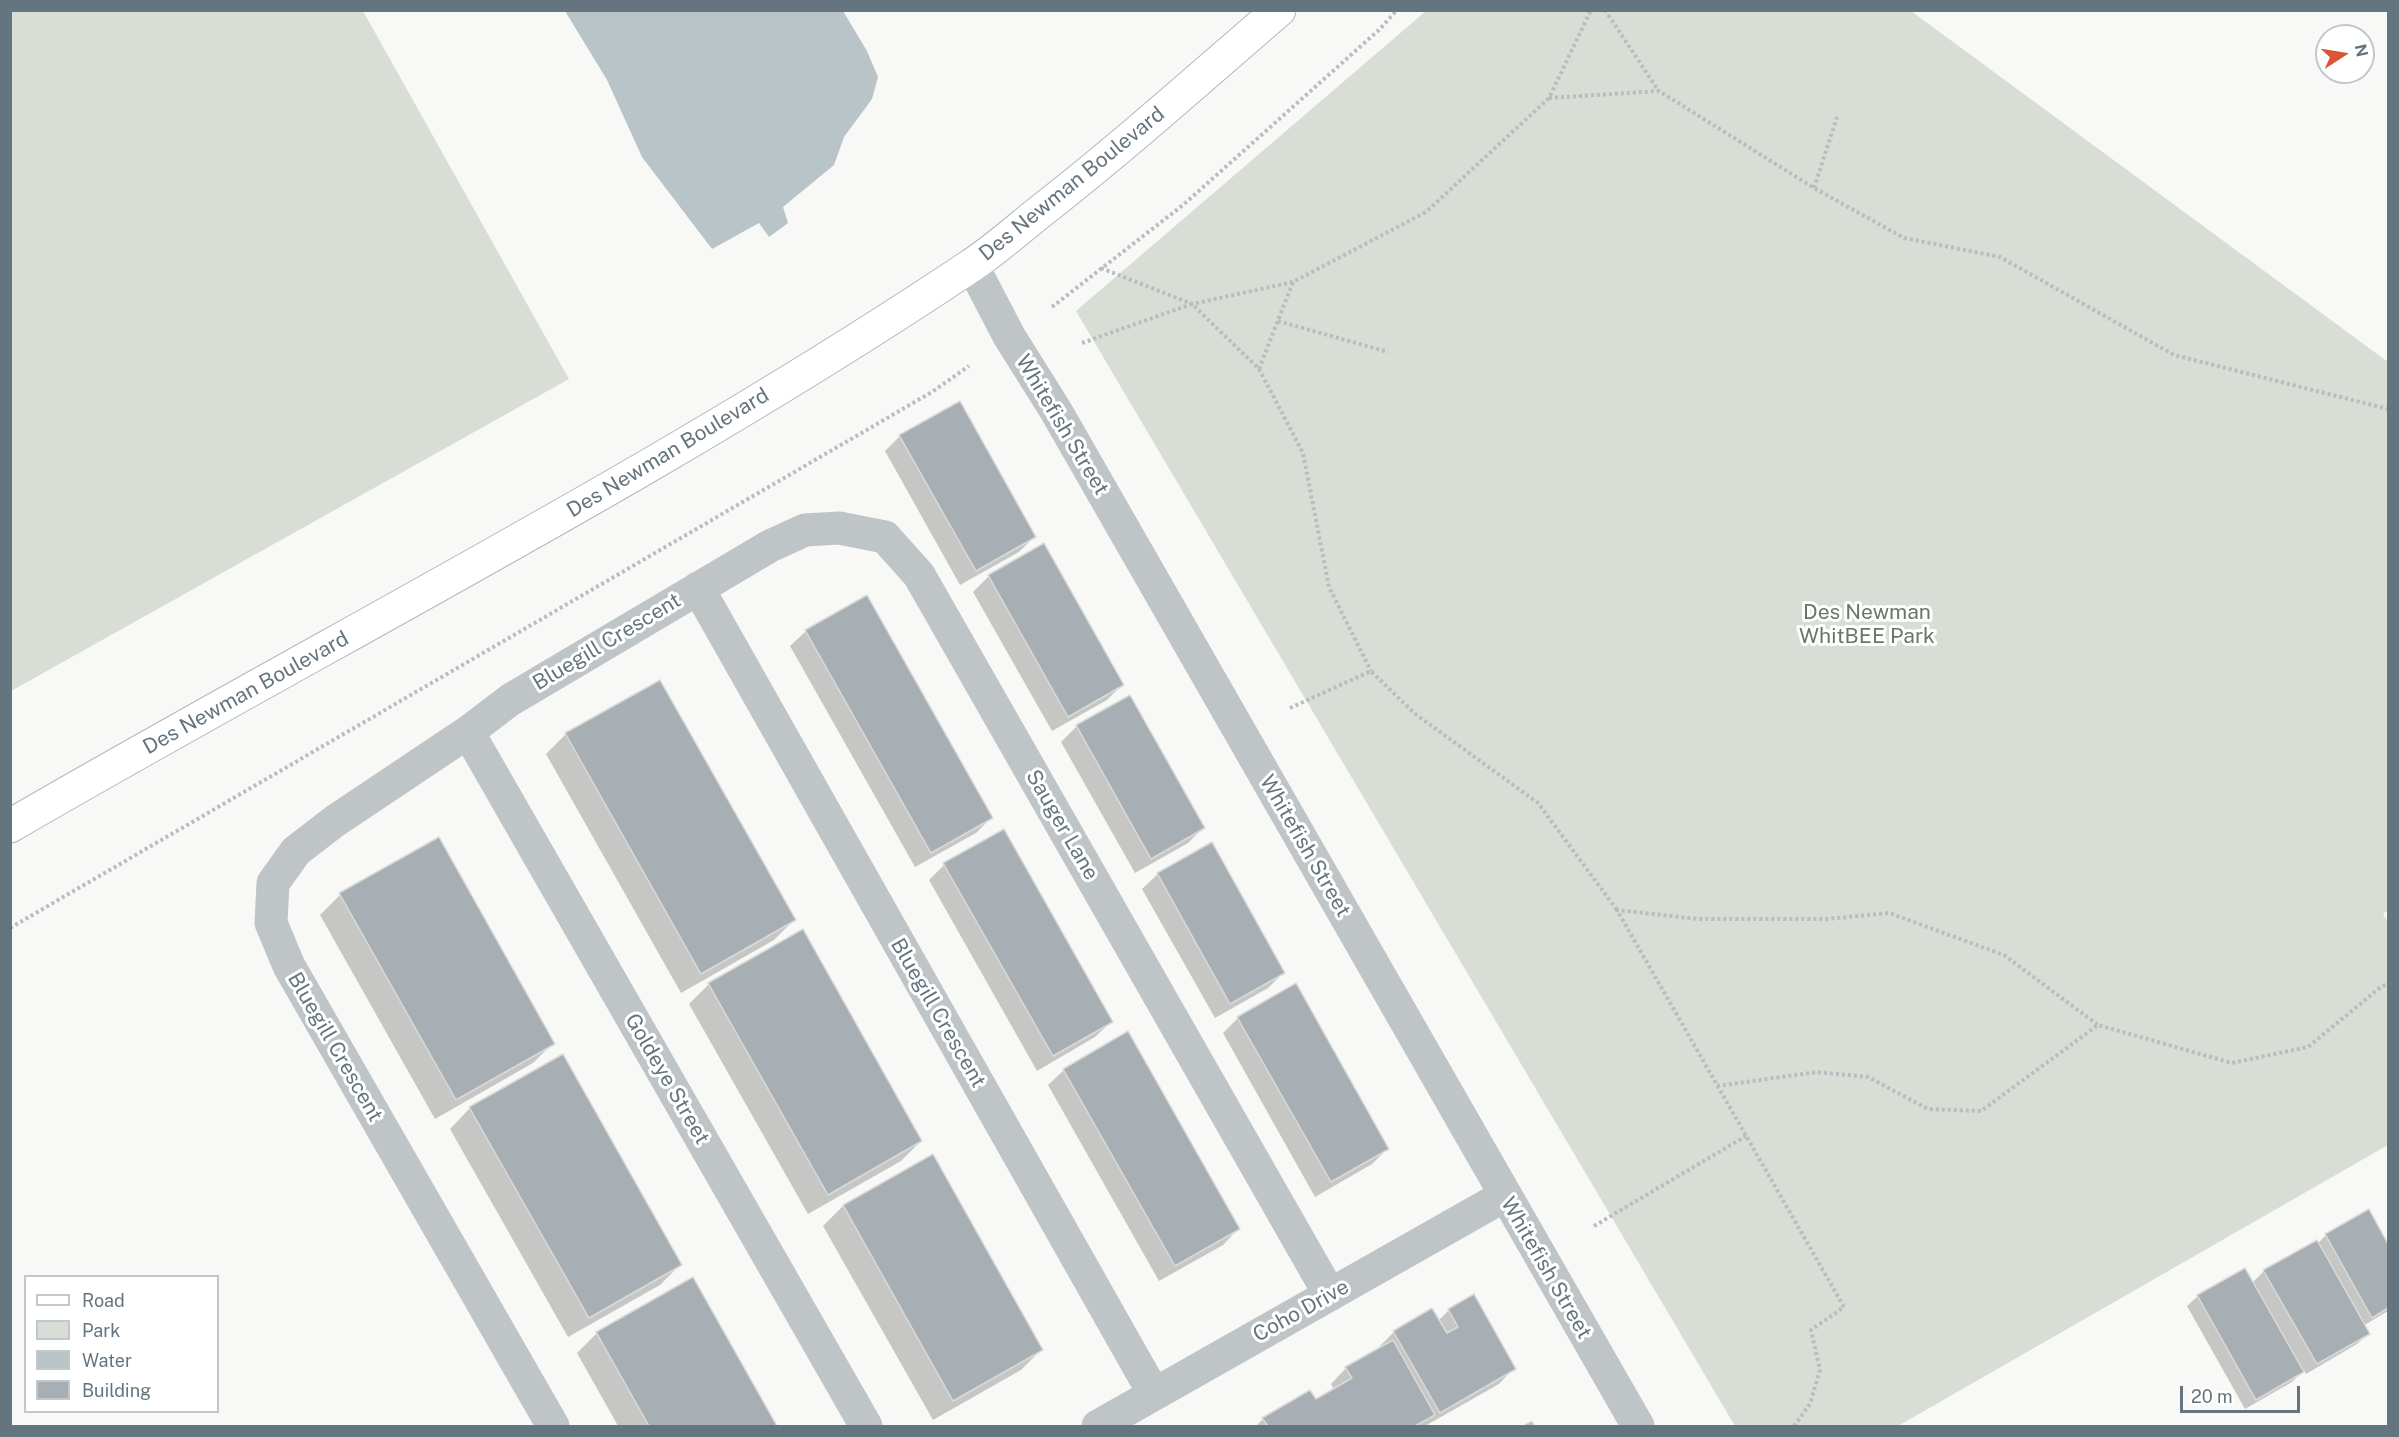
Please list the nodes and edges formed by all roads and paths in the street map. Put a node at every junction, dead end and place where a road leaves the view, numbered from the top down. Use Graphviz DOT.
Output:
graph roads {
  1 [pos="1279,10"];
  2 [pos="1397,10"];
  3 [pos="1591,10"];
  4 [pos="1605,10"];
  5 [pos="1659,91"];
  6 [pos="1549,98"];
  7 [pos="1837,117"];
  8 [pos="1814,188"];
  9 [pos="972,265"];
  10 [pos="1101,268"];
  11 [pos="1293,282"];
  12 [pos="1192,304"];
  13 [pos="1052,307"];
  14 [pos="1278,321"];
  15 [pos="1082,343"];
  16 [pos="1388,352"];
  17 [pos="969,366"];
  18 [pos="1259,369"];
  19 [pos="2388,409"];
  20 [pos="698,588"];
  21 [pos="1371,671"];
  22 [pos="1290,708"];
  23 [pos="468,732"];
  24 [pos="10,826"];
  25 [pos="1617,910"];
  26 [pos="10,928"];
  27 [pos="2388,984"];
  28 [pos="2098,1025"];
  29 [pos="1717,1086"];
  30 [pos="1746,1136"];
  31 [pos="1504,1196"];
  32 [pos="1594,1226"];
  33 [pos="1330,1295"];
  34 [pos="1154,1394"];
  35 [pos="553,1426"];
  36 [pos="866,1426"];
  37 [pos="1098,1426"];
  38 [pos="1638,1426"];
  39 [pos="1794,1426"];
  1 -- 9 [label="street, Des Newman Boulevard"];
  2 -- 10 [label="path"];
  3 -- 6 [label="path"];
  4 -- 5 [label="path"];
  5 -- 6 [label="path"];
  5 -- 8 [label="path"];
  6 -- 11 [label="path"];
  7 -- 8 [label="path"];
  8 -- 19 [label="path"];
  9 -- 24 [label="street, Des Newman Boulevard"];
  9 -- 31 [label="street, Whitefish Street"];
  10 -- 12 [label="path"];
  10 -- 13 [label="path"];
  11 -- 12 [label="path"];
  11 -- 14 [label="path"];
  12 -- 15 [label="path"];
  12 -- 18 [label="path"];
  14 -- 16 [label="path"];
  14 -- 18 [label="path"];
  17 -- 26 [label="path"];
  18 -- 21 [label="path"];
  20 -- 23 [label="street, Bluegill Crescent"];
  20 -- 33 [label="street, Sauger Lane"];
  20 -- 34 [label="street, Bluegill Crescent"];
  21 -- 22 [label="path"];
  21 -- 25 [label="path"];
  23 -- 35 [label="street, Bluegill Crescent"];
  23 -- 36 [label="street, Goldeye Street"];
  25 -- 28 [label="path"];
  25 -- 29 [label="path"];
  27 -- 28 [label="path"];
  28 -- 29 [label="path"];
  29 -- 30 [label="path"];
  30 -- 32 [label="path"];
  30 -- 39 [label="path"];
  31 -- 33 [label="street, Coho Drive"];
  31 -- 38 [label="street, Whitefish Street"];
  33 -- 34 [label="street, Coho Drive"];
  34 -- 37 [label="street, Coho Drive"];
}
